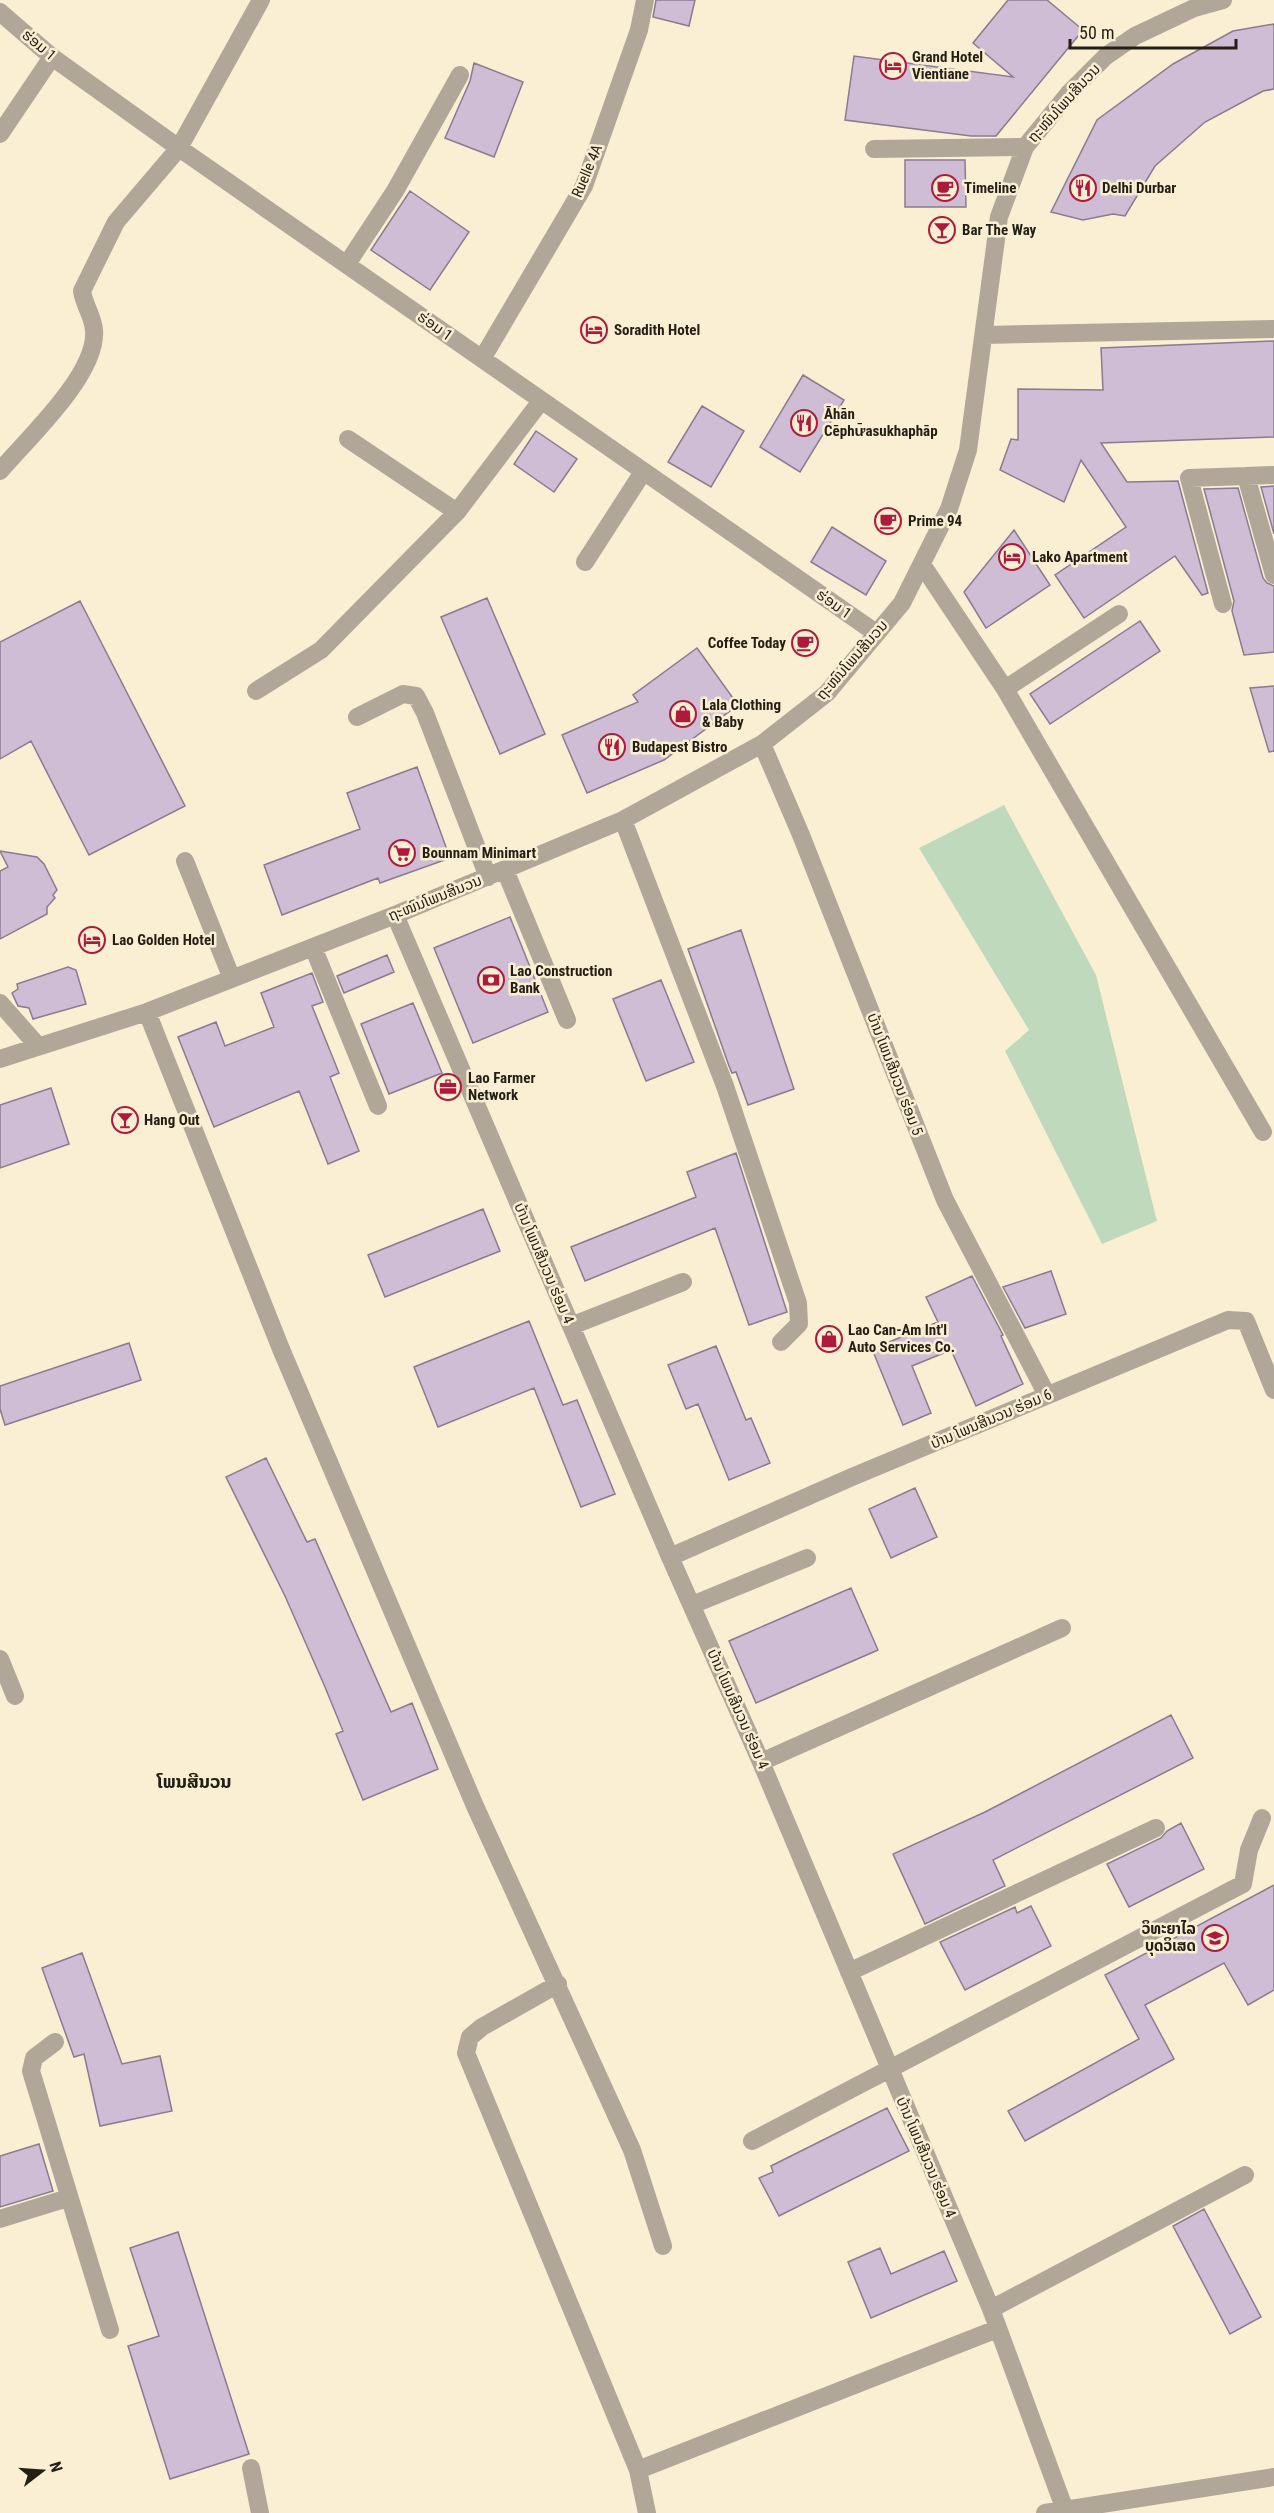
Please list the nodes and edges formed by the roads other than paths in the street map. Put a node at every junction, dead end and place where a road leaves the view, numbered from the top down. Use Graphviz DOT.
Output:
graph roads {
  1 [pos="261,0"];
  2 [pos="645,0"];
  3 [pos="1223,0"];
  4 [pos="0,12"];
  5 [pos="51,57"];
  6 [pos="460,75"];
  7 [pos="0,134"];
  8 [pos="1025,147"];
  9 [pos="179,148"];
  10 [pos="874,149"];
  11 [pos="347,264"];
  12 [pos="1274,329"];
  13 [pos="984,334"];
  14 [pos="482,359"];
  15 [pos="541,400"];
  16 [pos="348,439"];
  17 [pos="0,471"];
  18 [pos="643,472"];
  19 [pos="1274,475"];
  20 [pos="1246,476"];
  21 [pos="457,512"];
  22 [pos="585,562"];
  23 [pos="923,566"];
  24 [pos="1274,575"];
  25 [pos="1223,604"];
  26 [pos="1119,614"];
  27 [pos="876,633"];
  28 [pos="1005,689"];
  29 [pos="256,691"];
  30 [pos="357,717"];
  31 [pos="762,744"];
  32 [pos="622,820"];
  33 [pos="185,861"];
  34 [pos="496,873"];
  35 [pos="395,915"];
  36 [pos="314,947"];
  37 [pos="232,979"];
  38 [pos="0,1003"];
  39 [pos="147,1012"];
  40 [pos="567,1020"];
  41 [pos="38,1046"];
  42 [pos="0,1059"];
  43 [pos="378,1106"];
  44 [pos="1263,1132"];
  45 [pos="683,1282"];
  46 [pos="571,1326"];
  47 [pos="781,1342"];
  48 [pos="1274,1390"];
  49 [pos="1047,1395"];
  50 [pos="670,1557"];
  51 [pos="807,1558"];
  52 [pos="692,1605"];
  53 [pos="1062,1628"];
  54 [pos="0,1659"];
  55 [pos="15,1696"];
  56 [pos="761,1762"];
  57 [pos="1262,1818"];
  58 [pos="1156,1828"];
  59 [pos="849,1972"];
  60 [pos="558,1984"];
  61 [pos="55,2042"];
  62 [pos="889,2071"];
  63 [pos="752,2141"];
  64 [pos="1245,2175"];
  65 [pos="68,2198"];
  66 [pos="0,2219"];
  67 [pos="663,2246"];
  68 [pos="991,2309"];
  69 [pos="997,2329"];
  70 [pos="110,2330"];
  71 [pos="250,2468"];
  72 [pos="638,2470"];
  73 [pos="1274,2477"];
  74 [pos="1065,2510"];
  75 [pos="260,2513"];
  76 [pos="647,2513"];
  77 [pos="1046,2513"];
  1 -- 9 [label="street"];
  2 -- 14 [label="street, Ruelle 4A"];
  3 -- 8 [label="street, ຖະໜົນໂພນສີນວນ"];
  4 -- 5 [label="street, ຮ່ອມ 1"];
  5 -- 7 [label="street"];
  5 -- 9 [label="street, ຮ່ອມ 1"];
  6 -- 11 [label="street"];
  8 -- 10 [label="street"];
  8 -- 13 [label="street, ຖະໜົນໂພນສີນວນ"];
  9 -- 11 [label="street, ຮ່ອມ 1"];
  9 -- 17 [label="street"];
  11 -- 14 [label="street, ຮ່ອມ 1"];
  12 -- 13 [label="street"];
  13 -- 23 [label="street, ຖະໜົນໂພນສີນວນ"];
  14 -- 15 [label="street, ຮ່ອມ 1"];
  15 -- 18 [label="street, ຮ່ອມ 1"];
  15 -- 21 [label="street"];
  16 -- 21 [label="street"];
  18 -- 22 [label="street"];
  18 -- 27 [label="street, ຮ່ອມ 1"];
  19 -- 20 [label="street"];
  20 -- 24 [label="street"];
  20 -- 25 [label="street"];
  21 -- 29 [label="street"];
  23 -- 27 [label="street, ຖະໜົນໂພນສີນວນ"];
  23 -- 28 [label="street"];
  26 -- 28 [label="street"];
  27 -- 31 [label="street, ຖະໜົນໂພນສີນວນ"];
  28 -- 44 [label="street"];
  30 -- 34 [label="street"];
  31 -- 32 [label="street, ຖະໜົນໂພນສີນວນ"];
  31 -- 49 [label="street, ບ້ານ ໂພນສີນວນ ຮ່ອມ 5"];
  32 -- 34 [label="street, ຖະໜົນໂພນສີນວນ"];
  32 -- 47 [label="street"];
  33 -- 37 [label="street"];
  34 -- 35 [label="street, ຖະໜົນໂພນສີນວນ"];
  34 -- 40 [label="street"];
  35 -- 36 [label="street, ຖະໜົນໂພນສີນວນ"];
  35 -- 46 [label="street, ບ້ານ ໂພນສີນວນ ຮ່ອມ 4"];
  36 -- 37 [label="street, ຖະໜົນໂພນສີນວນ"];
  36 -- 43 [label="street"];
  37 -- 39 [label="street, ຖະໜົນໂພນສີນວນ"];
  38 -- 41 [label="street"];
  39 -- 41 [label="street, ຖະໜົນໂພນສີນວນ"];
  39 -- 60 [label="street"];
  41 -- 42 [label="street, ຖະໜົນໂພນສີນວນ"];
  45 -- 46 [label="street"];
  46 -- 50 [label="street, ບ້ານ ໂພນສີນວນ ຮ່ອມ 4"];
  48 -- 49 [label="street, ບ້ານ ໂພນສີນວນ ຮ່ອມ 6"];
  49 -- 50 [label="street, ບ້ານ ໂພນສີນວນ ຮ່ອມ 6"];
  50 -- 52 [label="street, ບ້ານ ໂພນສີນວນ ຮ່ອມ 4"];
  51 -- 52 [label="street"];
  52 -- 56 [label="street, ບ້ານ ໂພນສີນວນ ຮ່ອມ 4"];
  53 -- 56 [label="street"];
  54 -- 55 [label="street"];
  56 -- 59 [label="street, ບ້ານ ໂພນສີນວນ ຮ່ອມ 4"];
  57 -- 62 [label="street"];
  58 -- 59 [label="street"];
  59 -- 62 [label="street, ບ້ານ ໂພນສີນວນ ຮ່ອມ 4"];
  60 -- 67 [label="street"];
  60 -- 72 [label="street"];
  61 -- 65 [label="street"];
  62 -- 63 [label="street"];
  62 -- 68 [label="street, ບ້ານ ໂພນສີນວນ ຮ່ອມ 4"];
  64 -- 68 [label="street"];
  65 -- 66 [label="street"];
  65 -- 70 [label="street"];
  68 -- 69 [label="street, ບ້ານ ໂພນສີນວນ ຮ່ອມ 4"];
  69 -- 72 [label="street"];
  69 -- 74 [label="street, ບ້ານ ໂພນສີນວນ ຮ່ອມ 4"];
  71 -- 75 [label="street"];
  72 -- 76 [label="street"];
  73 -- 74 [label="street"];
  74 -- 77 [label="street"];
}
